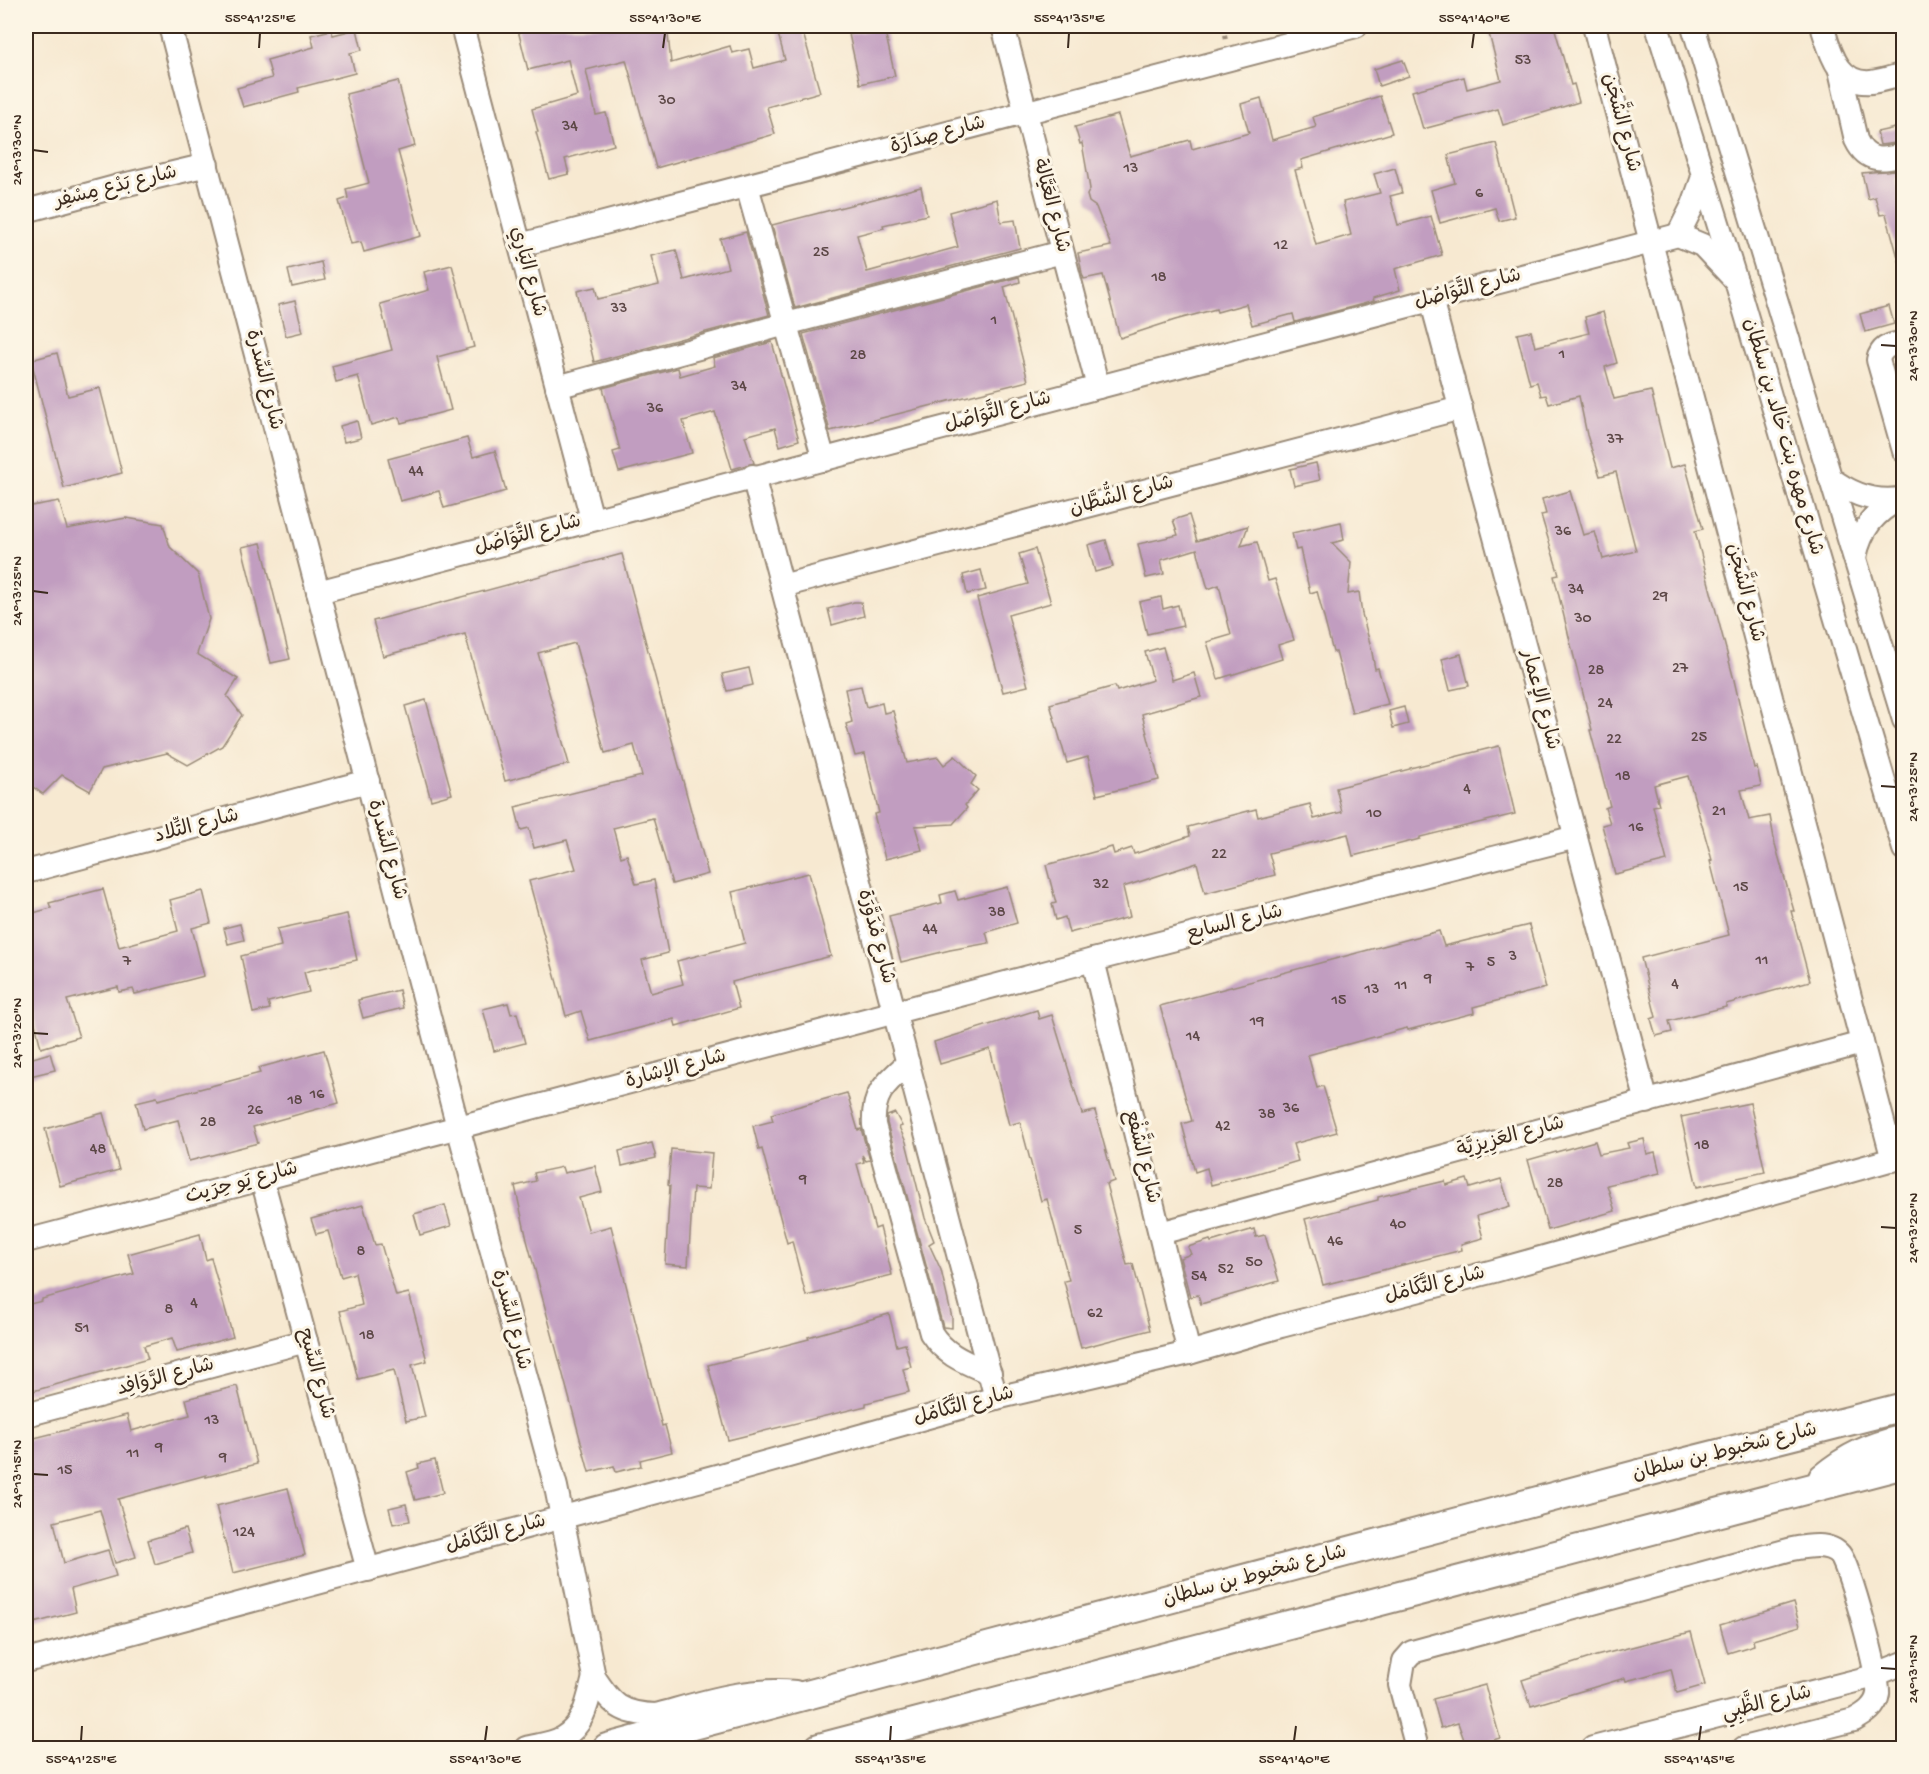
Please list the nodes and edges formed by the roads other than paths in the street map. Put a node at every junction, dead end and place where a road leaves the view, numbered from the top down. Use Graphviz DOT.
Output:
graph roads {
  1 [pos="170,26"];
  2 [pos="462,26"];
  3 [pos="1003,26"];
  4 [pos="1356,26"];
  5 [pos="1594,26"];
  6 [pos="1657,26"];
  7 [pos="1693,26"];
  8 [pos="1822,26"];
  9 [pos="1840,70"];
  10 [pos="1904,74"];
  11 [pos="1025,113"];
  12 [pos="1904,155"];
  13 [pos="207,165"];
  14 [pos="1703,177"];
  15 [pos="747,186"];
  16 [pos="26,211"];
  17 [pos="1678,235"];
  18 [pos="1651,242"];
  19 [pos="520,245"];
  20 [pos="1062,252"];
  21 [pos="1736,281"];
  22 [pos="1431,299"];
  23 [pos="786,324"];
  24 [pos="1900,343"];
  25 [pos="557,387"];
  26 [pos="1098,387"];
  27 [pos="1461,408"];
  28 [pos="1904,452"];
  29 [pos="824,460"];
  30 [pos="753,476"];
  31 [pos="1830,478"];
  32 [pos="1902,499"];
  33 [pos="592,519"];
  34 [pos="1855,557"];
  35 [pos="782,586"];
  36 [pos="318,592"];
  37 [pos="1904,720"];
  38 [pos="368,781"];
  39 [pos="1576,837"];
  40 [pos="1904,849"];
  41 [pos="26,872"];
  42 [pos="1093,960"];
  43 [pos="894,1013"];
  44 [pos="1862,1043"];
  45 [pos="908,1063"];
  46 [pos="1647,1102"];
  47 [pos="458,1127"];
  48 [pos="1898,1158"];
  49 [pos="262,1179"];
  50 [pos="1160,1233"];
  51 [pos="26,1241"];
  52 [pos="306,1341"];
  53 [pos="1190,1353"];
  54 [pos="990,1373"];
  55 [pos="1904,1387"];
  56 [pos="996,1398"];
  57 [pos="1904,1407"];
  58 [pos="26,1415"];
  59 [pos="1904,1439"];
  60 [pos="1904,1464"];
  61 [pos="1647,1472"];
  62 [pos="1809,1489"];
  63 [pos="563,1517"];
  64 [pos="368,1570"];
  65 [pos="26,1661"];
  66 [pos="1904,1663"];
  67 [pos="1877,1675"];
  68 [pos="594,1677"];
  69 [pos="812,1694"];
  70 [pos="822,1748"];
  71 [pos="526,1749"];
  72 [pos="608,1749"];
  73 [pos="1417,1749"];
  74 [pos="1593,1749"];
  75 [pos="1744,1749"];
  1 -- 13 [label="street, شارع السِّدرة"];
  2 -- 19 [label="street, شارع اليَارِي"];
  3 -- 11 [label="street, شارع العَيَّالة"];
  4 -- 11 [label="street, شارع صِدَارَة"];
  5 -- 18 [label="street, شارع الشَّجَن"];
  6 -- 14 [label="street, شارع مهره بنت خالد بن سلطان"];
  7 -- 31 [label="street, شارع مهره بنت خالد بن سلطان"];
  8 -- 9 [label="street"];
  9 -- 10 [label="street"];
  9 -- 12 [label="street"];
  11 -- 15 [label="street, شارع صِدَارَة"];
  11 -- 20 [label="street, شارع العَيَّالة"];
  13 -- 16 [label="street, شارع بَدْع مِسْفِر"];
  13 -- 36 [label="street, شارع السِّدرة"];
  14 -- 17 [label="street"];
  14 -- 21 [label="street, شارع مهره بنت خالد بن سلطان"];
  15 -- 19 [label="street, شارع صِدَارَة"];
  15 -- 23 [label="street"];
  17 -- 18 [label="street, شارع التَّوَاصُل"];
  17 -- 21 [label="street"];
  18 -- 22 [label="street, شارع التَّوَاصُل"];
  18 -- 44 [label="street, شارع الشَّجَن"];
  19 -- 25 [label="street, شارع اليَارِي"];
  20 -- 23 [label="street"];
  20 -- 26 [label="street, شارع العَيَّالة"];
  21 -- 40 [label="street, شارع مهره بنت خالد بن سلطان"];
  22 -- 26 [label="street, شارع التَّوَاصُل"];
  22 -- 27 [label="street, شارع الإعمار"];
  23 -- 25 [label="street"];
  23 -- 29 [label="street"];
  24 -- 28 [label="street"];
  25 -- 33 [label="street, شارع اليَارِي"];
  26 -- 29 [label="street, شارع التَّوَاصُل"];
  27 -- 35 [label="street, شارع الشُّطَّان"];
  27 -- 39 [label="street, شارع الإعمار"];
  29 -- 30 [label="street, شارع التَّوَاصُل"];
  30 -- 33 [label="street, شارع التَّوَاصُل"];
  30 -- 35 [label="street, شارع مْدَوَّرَة"];
  31 -- 32 [label="street"];
  31 -- 34 [label="street, شارع مهره بنت خالد بن سلطان"];
  32 -- 34 [label="street"];
  33 -- 36 [label="street, شارع التَّوَاصُل"];
  34 -- 37 [label="street, شارع مهره بنت خالد بن سلطان"];
  35 -- 43 [label="street, شارع مْدَوَّرَة"];
  36 -- 38 [label="street, شارع السِّدرة"];
  38 -- 41 [label="street, شارع التِّلاد"];
  38 -- 47 [label="street, شارع السِّدرة"];
  39 -- 42 [label="street, شارع السابع"];
  39 -- 46 [label="street, شارع الإعمار"];
  42 -- 43 [label="street, شارع السابع"];
  42 -- 50 [label="street, شارع الشَّفْع"];
  43 -- 45 [label="street, شارع مْدَوَّرَة"];
  43 -- 47 [label="street, شارع الإشارة"];
  44 -- 46 [label="street, شارع العَزِيزِيَّة"];
  44 -- 48 [label="street, شارع الشَّجَن"];
  45 -- 54 [label="street, شارع مْدَوَّرَة"];
  45 -- 54 [label="street"];
  46 -- 50 [label="street, شارع العَزِيزِيَّة"];
  47 -- 49 [label="street, شارع يَو حِرَيث"];
  47 -- 63 [label="street, شارع السِّدرة"];
  48 -- 53 [label="street, شارع التَّكَامُل"];
  49 -- 51 [label="street, شارع يَو حِرَيث"];
  49 -- 52 [label="street, شارع السِّيح"];
  50 -- 53 [label="street, شارع الشَّفْع"];
  52 -- 58 [label="street, شارع الرَّوَافِد"];
  52 -- 64 [label="street, شارع السِّيح"];
  53 -- 56 [label="street, شارع التَّكَامُل"];
  54 -- 56 [label="street, شارع مْدَوَّرَة"];
  55 -- 61 [label="main road"];
  56 -- 63 [label="street, شارع التَّكَامُل"];
  57 -- 61 [label="main road, شارع شخبوط بن سلطان"];
  59 -- 62 [label="main road"];
  60 -- 62 [label="main road"];
  61 -- 69 [label="main road, شارع شخبوط بن سلطان"];
  62 -- 70 [label="main road"];
  63 -- 64 [label="street, شارع التَّكَامُل"];
  63 -- 68 [label="street, شارع السِّدرة"];
  64 -- 65 [label="street, شارع التَّكَامُل"];
  66 -- 67 [label="street, شارع الظَّبِي"];
  67 -- 73 [label="street"];
  67 -- 74 [label="street, شارع الظَّبِي"];
  67 -- 75 [label="street"];
  68 -- 69 [label="street, شارع السِّدرة"];
  68 -- 71 [label="street, شارع السِّدرة"];
  69 -- 72 [label="main road, شارع شخبوط بن سلطان"];
}
